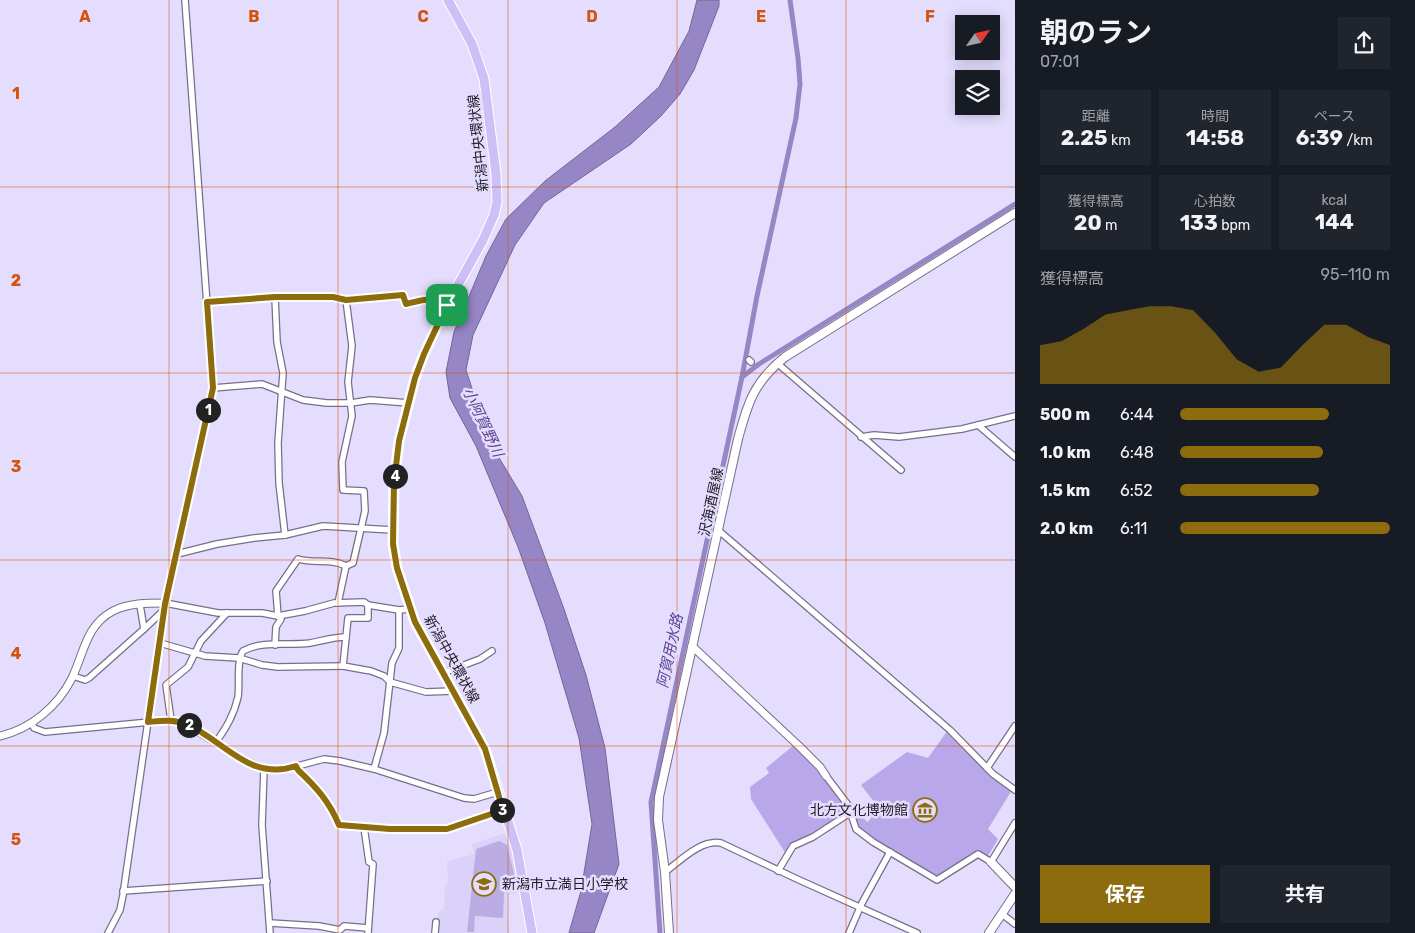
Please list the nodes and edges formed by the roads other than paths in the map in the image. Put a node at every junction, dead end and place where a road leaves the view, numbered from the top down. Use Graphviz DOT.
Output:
graph roads {
  1 [pos="185,0"];
  2 [pos="448,0"];
  3 [pos="1015,213"];
  4 [pos="275,297"];
  5 [pos="346,300"];
  6 [pos="207,302"];
  7 [pos="447,305"];
  8 [pos="777,363"];
  9 [pos="213,388"];
  10 [pos="283,392"];
  11 [pos="351,403"];
  12 [pos="410,403"];
  13 [pos="1015,416"];
  14 [pos="978,425"];
  15 [pos="861,437"];
  16 [pos="1015,458"];
  17 [pos="901,470"];
  18 [pos="360,527"];
  19 [pos="393,530"];
  20 [pos="718,530"];
  21 [pos="285,534"];
  22 [pos="177,554"];
  23 [pos="346,566"];
  24 [pos="338,603"];
  25 [pos="140,605"];
  26 [pos="368,605"];
  27 [pos="165,607"];
  28 [pos="409,609"];
  29 [pos="399,610"];
  30 [pos="227,613"];
  31 [pos="279,616"];
  32 [pos="144,629"];
  33 [pos="346,637"];
  34 [pos="160,643"];
  35 [pos="275,645"];
  36 [pos="692,646"];
  37 [pos="492,651"];
  38 [pos="194,653"];
  39 [pos="239,658"];
  40 [pos="343,666"];
  41 [pos="443,673"];
  42 [pos="72,676"];
  43 [pos="390,682"];
  44 [pos="453,691"];
  45 [pos="171,720"];
  46 [pos="148,722"];
  47 [pos="32,723"];
  48 [pos="1015,726"];
  49 [pos="0,736"];
  50 [pos="216,742"];
  51 [pos="296,766"];
  52 [pos="987,768"];
  53 [pos="264,769"];
  54 [pos="374,769"];
  55 [pos="826,776"];
  56 [pos="1015,790"];
  57 [pos="498,792"];
  58 [pos="503,810"];
  59 [pos="850,813"];
  60 [pos="1015,823"];
  61 [pos="364,827"];
  62 [pos="890,852"];
  63 [pos="991,862"];
  64 [pos="778,870"];
  65 [pos="665,872"];
  66 [pos="267,881"];
  67 [pos="1015,887"];
  68 [pos="123,891"];
  69 [pos="1015,894"];
  70 [pos="860,908"];
  71 [pos="1002,914"];
  72 [pos="436,922"];
  73 [pos="270,923"];
  74 [pos="1015,924"];
  75 [pos="368,931"];
  76 [pos="108,933"];
  77 [pos="270,933"];
  78 [pos="435,933"];
  79 [pos="532,933"];
  80 [pos="670,933"];
  81 [pos="849,933"];
  82 [pos="917,933"];
  83 [pos="989,933"];
  1 -- 6 [label="street"];
  2 -- 7 [label="main road, 新潟中央環状線"];
  3 -- 8 [label="main road, 沢海酒屋線"];
  4 -- 5 [label="street"];
  4 -- 6 [label="street"];
  4 -- 10 [label="street"];
  5 -- 7 [label="street"];
  5 -- 11 [label="street"];
  6 -- 9 [label="street"];
  7 -- 12 [label="main road, 新潟中央環状線"];
  8 -- 15 [label="street"];
  8 -- 20 [label="main road, 沢海酒屋線"];
  9 -- 10 [label="street"];
  9 -- 22 [label="street"];
  10 -- 11 [label="street"];
  10 -- 21 [label="street"];
  11 -- 12 [label="street"];
  11 -- 18 [label="street"];
  12 -- 19 [label="main road, 新潟中央環状線"];
  13 -- 14 [label="street"];
  14 -- 15 [label="street"];
  14 -- 16 [label="street"];
  15 -- 17 [label="street"];
  18 -- 19 [label="street"];
  18 -- 21 [label="street"];
  18 -- 23 [label="street"];
  19 -- 28 [label="main road, 新潟中央環状線"];
  20 -- 36 [label="main road, 沢海酒屋線"];
  20 -- 52 [label="street"];
  21 -- 22 [label="street"];
  22 -- 27 [label="street"];
  23 -- 24 [label="street"];
  23 -- 31 [label="street"];
  24 -- 26 [label="street"];
  24 -- 31 [label="street"];
  25 -- 27 [label="street"];
  25 -- 32 [label="street"];
  25 -- 42 [label="street"];
  26 -- 29 [label="street"];
  26 -- 33 [label="street"];
  27 -- 30 [label="street"];
  27 -- 32 [label="street"];
  27 -- 34 [label="street"];
  28 -- 29 [label="street"];
  28 -- 41 [label="main road, 新潟中央環状線"];
  29 -- 43 [label="street"];
  30 -- 31 [label="street"];
  30 -- 38 [label="street"];
  31 -- 35 [label="street"];
  32 -- 42 [label="street"];
  33 -- 35 [label="street"];
  33 -- 40 [label="street"];
  34 -- 38 [label="street"];
  34 -- 46 [label="street"];
  35 -- 39 [label="street"];
  36 -- 55 [label="street"];
  36 -- 65 [label="main road, 沢海酒屋線"];
  37 -- 41 [label="street"];
  38 -- 39 [label="street"];
  38 -- 45 [label="street"];
  39 -- 40 [label="street"];
  39 -- 50 [label="street"];
  40 -- 43 [label="street"];
  41 -- 44 [label="main road, 新潟中央環状線"];
  42 -- 47 [label="street"];
  43 -- 44 [label="street"];
  43 -- 54 [label="street"];
  44 -- 57 [label="main road, 新潟中央環状線"];
  45 -- 46 [label="street"];
  45 -- 50 [label="street"];
  46 -- 47 [label="street"];
  46 -- 68 [label="street"];
  47 -- 49 [label="street"];
  48 -- 52 [label="street"];
  50 -- 53 [label="street"];
  51 -- 53 [label="street"];
  51 -- 54 [label="street"];
  51 -- 61 [label="street"];
  52 -- 56 [label="street"];
  53 -- 66 [label="street"];
  54 -- 57 [label="street"];
  55 -- 59 [label="street"];
  57 -- 58 [label="main road, 新潟中央環状線"];
  58 -- 61 [label="street"];
  58 -- 79 [label="main road, 新潟中央環状線"];
  59 -- 62 [label="street"];
  59 -- 64 [label="street"];
  60 -- 63 [label="street"];
  61 -- 75 [label="street"];
  62 -- 63 [label="street"];
  62 -- 70 [label="street"];
  63 -- 67 [label="main road"];
  64 -- 65 [label="street"];
  64 -- 70 [label="street"];
  65 -- 80 [label="main road, 沢海酒屋線"];
  66 -- 68 [label="street"];
  66 -- 73 [label="street"];
  68 -- 76 [label="street"];
  69 -- 71 [label="main road"];
  70 -- 81 [label="street"];
  70 -- 82 [label="street"];
  71 -- 74 [label="street"];
  71 -- 83 [label="main road"];
  72 -- 78 [label="street"];
  73 -- 75 [label="street"];
  73 -- 77 [label="street"];
}
